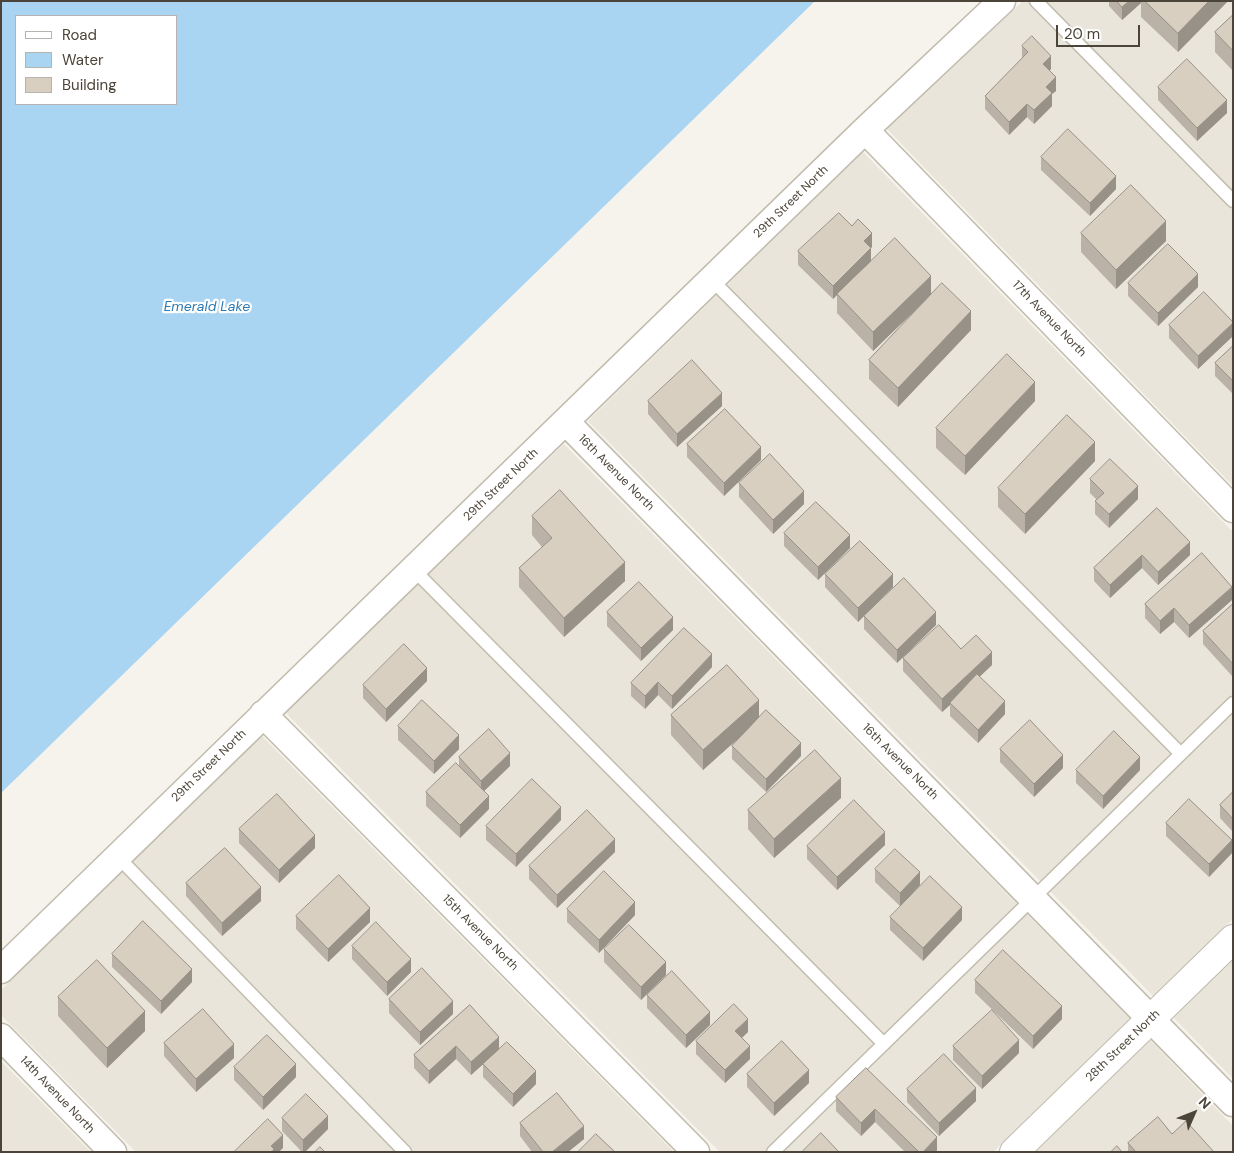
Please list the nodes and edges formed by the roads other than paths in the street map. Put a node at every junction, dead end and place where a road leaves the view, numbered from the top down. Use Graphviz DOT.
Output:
graph roads {
  1 [pos="1002,1"];
  2 [pos="1036,1"];
  3 [pos="865,130"];
  4 [pos="1233,201"];
  5 [pos="712,280"];
  6 [pos="566,422"];
  7 [pos="1233,509"];
  8 [pos="413,569"];
  9 [pos="1233,703"];
  10 [pos="263,714"];
  11 [pos="1181,754"];
  12 [pos="117,856"];
  13 [pos="1034,898"];
  14 [pos="1233,939"];
  15 [pos="1,970"];
  16 [pos="1152,1018"];
  17 [pos="1,1037"];
  18 [pos="884,1044"];
  19 [pos="1233,1103"];
  20 [pos="113,1152"];
  21 [pos="405,1152"];
  22 [pos="696,1152"];
  23 [pos="773,1152"];
  24 [pos="1014,1152"];
  1 -- 3 [label="street, 29th Street North"];
  2 -- 4 [label="lane"];
  3 -- 5 [label="street, 29th Street North"];
  3 -- 7 [label="street, 17th Avenue North"];
  5 -- 6 [label="street, 29th Street North"];
  5 -- 11 [label="lane"];
  6 -- 8 [label="street, 29th Street North"];
  6 -- 13 [label="street, 16th Avenue North"];
  8 -- 10 [label="street, 29th Street North"];
  8 -- 18 [label="lane"];
  9 -- 11 [label="lane"];
  10 -- 12 [label="street, 29th Street North"];
  10 -- 22 [label="street, 15th Avenue North"];
  11 -- 13 [label="lane"];
  12 -- 15 [label="street, 29th Street North"];
  12 -- 21 [label="lane"];
  13 -- 16 [label="street, 16th Avenue North"];
  13 -- 18 [label="lane"];
  14 -- 16 [label="street, 28th Street North"];
  16 -- 19 [label="street, 16th Avenue North"];
  16 -- 24 [label="street, 28th Street North"];
  17 -- 20 [label="street, 14th Avenue North"];
  18 -- 23 [label="lane"];
}
